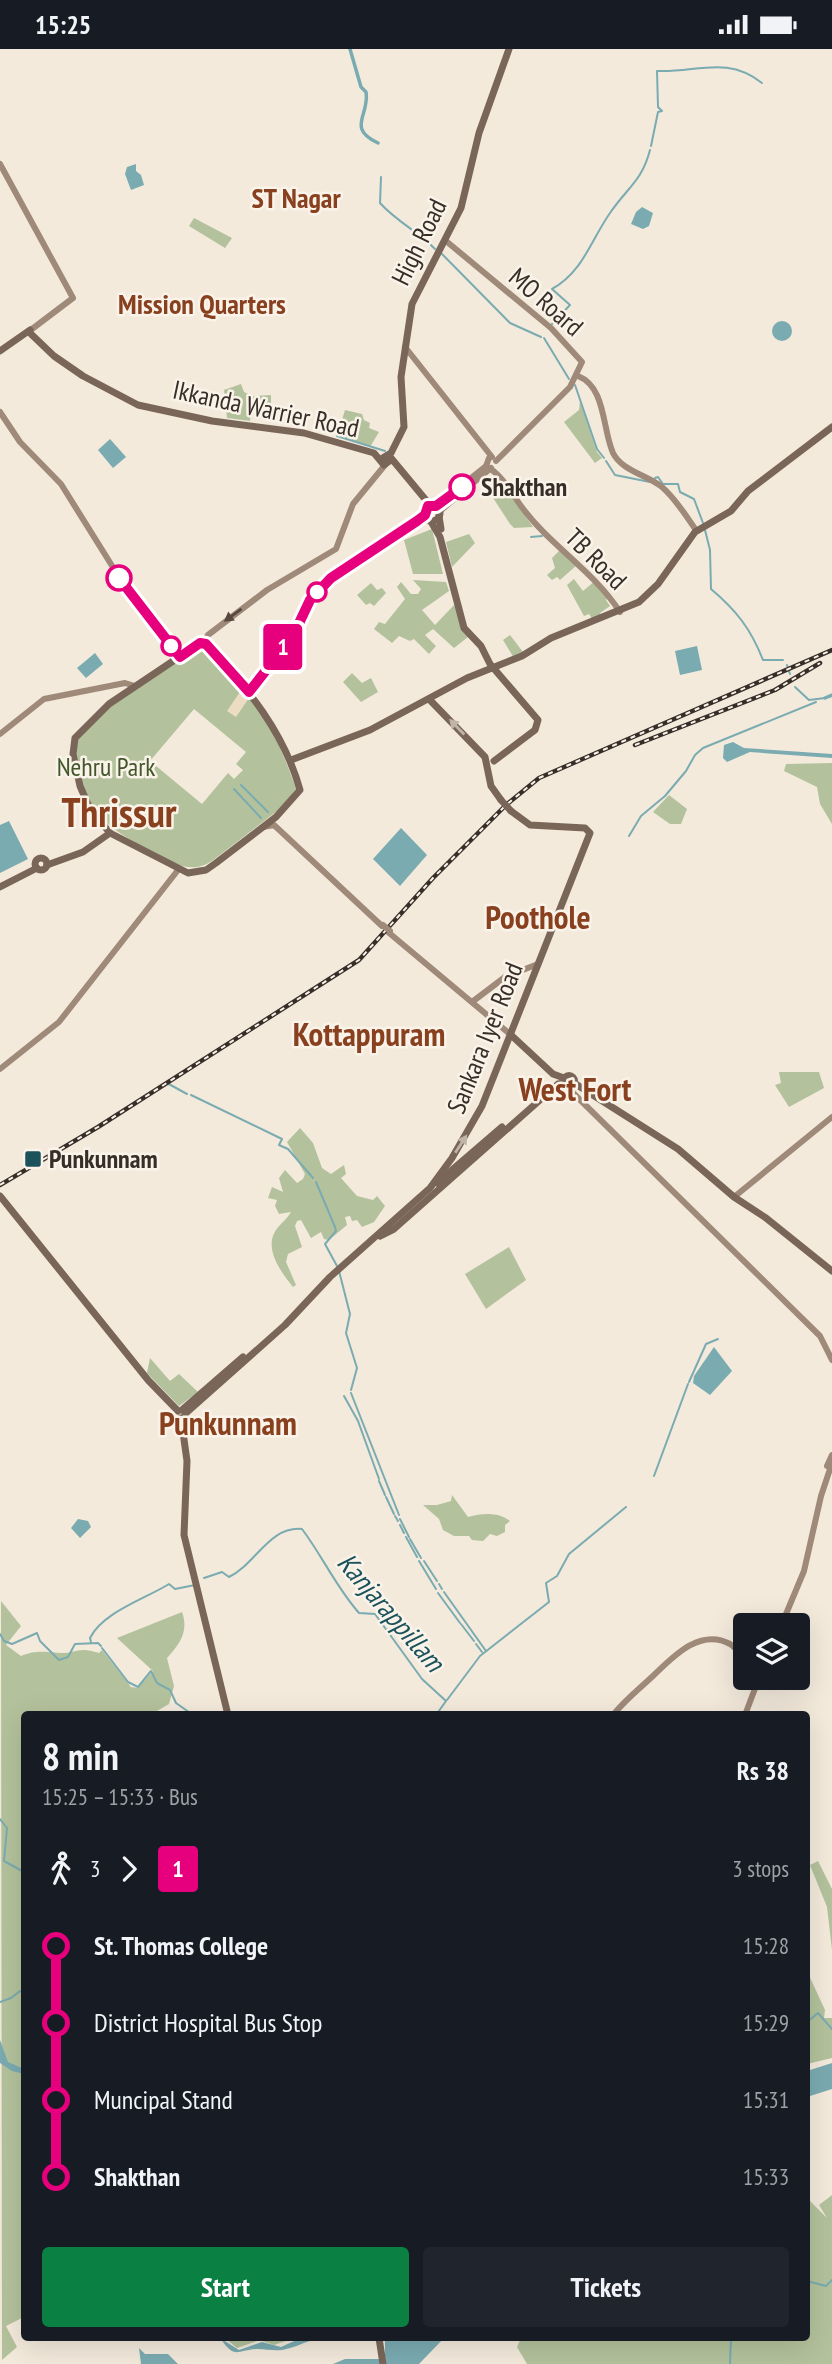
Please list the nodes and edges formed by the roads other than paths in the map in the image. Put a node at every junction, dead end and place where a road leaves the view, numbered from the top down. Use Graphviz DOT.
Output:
graph roads {
  1 [pos="509,49"];
  2 [pos="0,164"];
  3 [pos="446,240"];
  4 [pos="32,331"];
  5 [pos="405,347"];
  6 [pos="0,351"];
  7 [pos="578,376"];
  8 [pos="0,412"];
  9 [pos="832,427"];
  10 [pos="386,460"];
  11 [pos="492,463"];
  12 [pos="432,513"];
  13 [pos="696,530"];
  14 [pos="620,612"];
  15 [pos="304,615"];
  16 [pos="295,634"];
  17 [pos="203,643"];
  18 [pos="180,657"];
  19 [pos="494,668"];
  20 [pos="135,686"];
  21 [pos="103,687"];
  22 [pos="249,692"];
  23 [pos="429,699"];
  24 [pos="109,704"];
  25 [pos="0,734"];
  26 [pos="291,760"];
  27 [pos="489,762"];
  28 [pos="274,818"];
  29 [pos="262,827"];
  30 [pos="108,832"];
  31 [pos="178,870"];
  32 [pos="0,885"];
  33 [pos="383,925"];
  34 [pos="538,964"];
  35 [pos="472,1001"];
  36 [pos="511,1035"];
  37 [pos="0,1069"];
  38 [pos="553,1074"];
  39 [pos="567,1083"];
  40 [pos="547,1094"];
  41 [pos="832,1117"];
  42 [pos="432,1191"];
  43 [pos="0,1196"];
  44 [pos="734,1197"];
  45 [pos="832,1271"];
  46 [pos="826,1343"];
  47 [pos="832,1352"];
  48 [pos="832,1360"];
  49 [pos="180,1413"];
  50 [pos="832,1455"];
  51 [pos="832,1463"];
  52 [pos="808,1557"];
  53 [pos="786,1613"];
  54 [pos="733,1649"];
  55 [pos="754,1690"];
  56 [pos="228,1711"];
  57 [pos="617,1711"];
  58 [pos="747,1711"];
  59 [pos="381,2341"];
  60 [pos="381,2341"];
  61 [pos="384,2360"];
  1 -- 3 [label="main road, High Road"];
  2 -- 4 [label="main road"];
  3 -- 5 [label="main road, High Road"];
  3 -- 7 [label="main road, MO Roard"];
  4 -- 6 [label="main road"];
  4 -- 10 [label="main road, Ikkanda Warrier Road"];
  5 -- 10 [label="main road, High Road"];
  5 -- 11 [label="main road"];
  7 -- 11 [label="main road, MO Roard"];
  7 -- 13 [label="main road"];
  8 -- 18 [label="main road"];
  9 -- 13 [label="main road"];
  10 -- 12 [label="main road"];
  10 -- 17 [label="main road, High Road, one-way"];
  11 -- 12 [label="main road, MO Roard"];
  11 -- 14 [label="main road, TB Road"];
  12 -- 15 [label="main road"];
  12 -- 19 [label="main road"];
  13 -- 14 [label="main road"];
  14 -- 19 [label="main road"];
  15 -- 16 [label="main road"];
  15 -- 16 [label="main road"];
  16 -- 22 [label="main road"];
  17 -- 18 [label="main road"];
  17 -- 22 [label="main road"];
  18 -- 20 [label="main road"];
  19 -- 23 [label="main road"];
  19 -- 27 [label="main road"];
  20 -- 21 [label="main road"];
  20 -- 24 [label="main road"];
  21 -- 24 [label="main road"];
  21 -- 25 [label="main road"];
  22 -- 26 [label="main road"];
  23 -- 26 [label="main road"];
  27 -- 23 [label="main road, one-way"];
  24 -- 30 [label="main road"];
  26 -- 28 [label="main road"];
  27 -- 34 [label="main road, Sankara Iyer Road, bridge"];
  28 -- 29 [label="main road"];
  28 -- 33 [label="main road"];
  29 -- 31 [label="main road"];
  29 -- 33 [label="main road"];
  30 -- 31 [label="main road"];
  30 -- 32 [label="main road"];
  31 -- 37 [label="main road"];
  33 -- 35 [label="main road, bridge"];
  34 -- 35 [label="main road"];
  34 -- 36 [label="main road, Sankara Iyer Road"];
  35 -- 36 [label="main road"];
  36 -- 38 [label="main road"];
  42 -- 36 [label="main road, Sankara Iyer Road, one-way"];
  38 -- 39 [label="main road"];
  38 -- 40 [label="main road"];
  39 -- 40 [label="main road"];
  39 -- 44 [label="main road"];
  39 -- 46 [label="main road"];
  40 -- 42 [label="main road"];
  41 -- 44 [label="main road"];
  42 -- 49 [label="main road, Sankara Iyer Road"];
  43 -- 49 [label="main road"];
  44 -- 45 [label="main road"];
  46 -- 47 [label="main road"];
  46 -- 48 [label="main road"];
  49 -- 56 [label="main road"];
  50 -- 52 [label="main road"];
  51 -- 52 [label="main road"];
  52 -- 53 [label="main road"];
  54 -- 57 [label="main road"];
  55 -- 58 [label="main road"];
  59 -- 61 [label="main road"];
  60 -- 61 [label="main road"];
}
